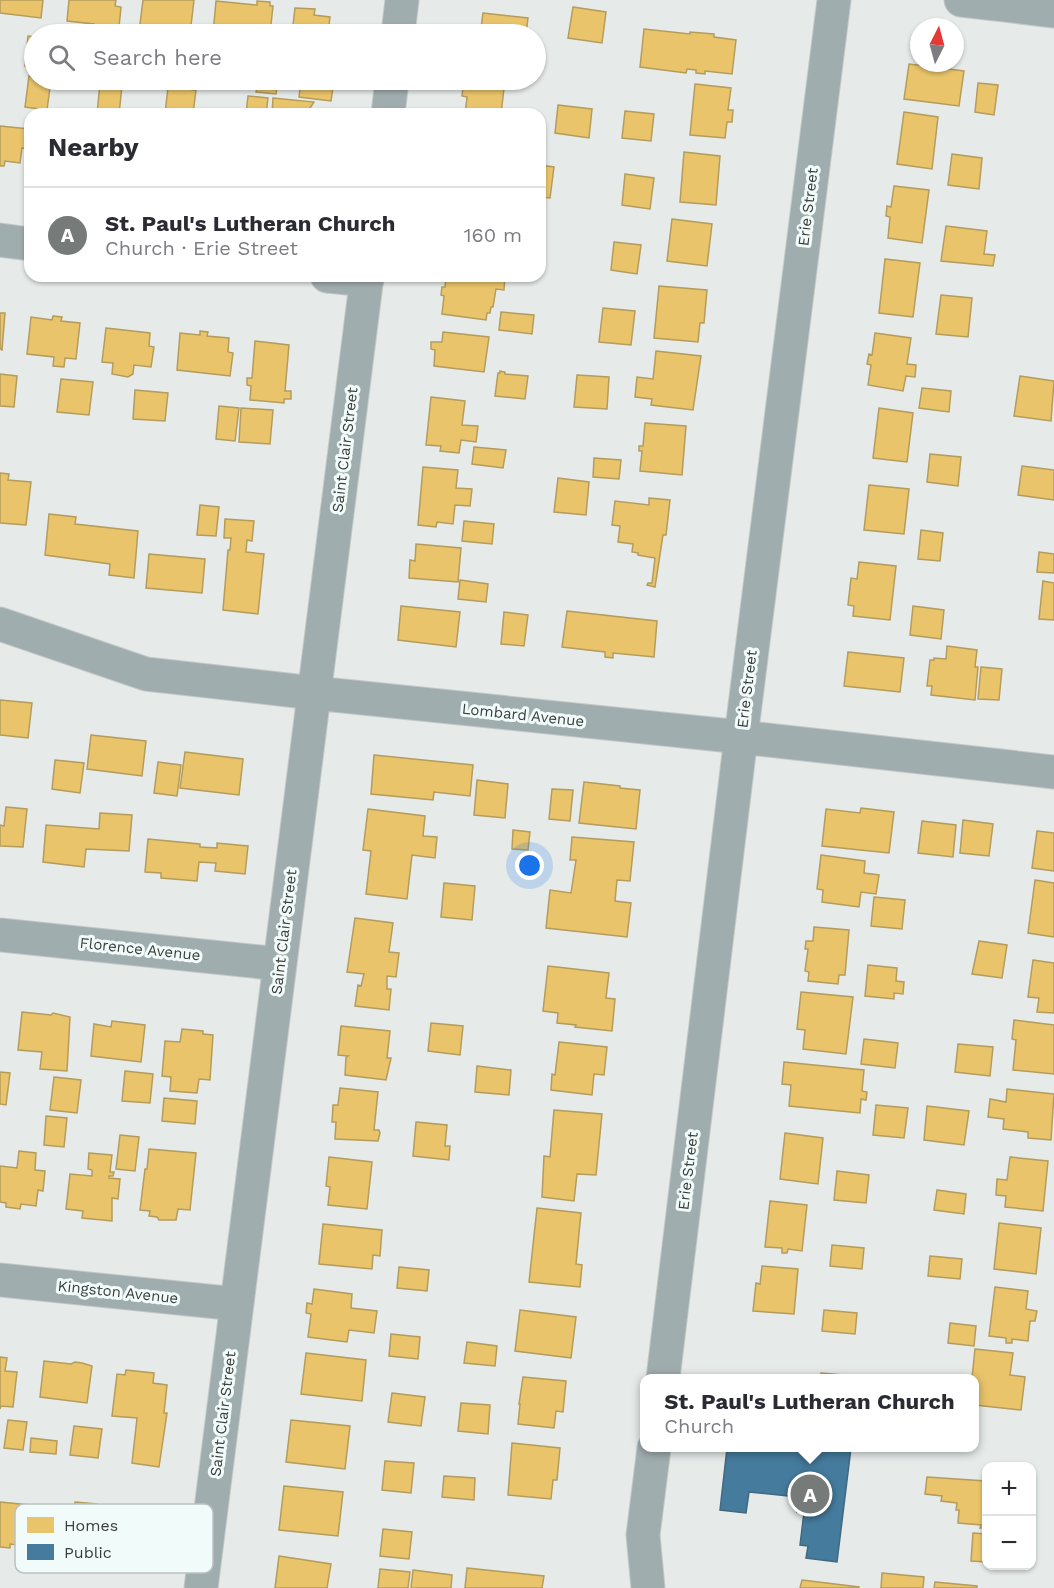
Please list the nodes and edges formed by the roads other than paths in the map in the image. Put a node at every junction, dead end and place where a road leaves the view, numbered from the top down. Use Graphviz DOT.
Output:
graph roads {
  1 [pos="402,0"];
  2 [pos="834,0"];
  3 [pos="961,0"];
  4 [pos="1054,11"];
  5 [pos="399,24"];
  6 [pos="391,90"];
  7 [pos="389,108"];
  8 [pos="0,240"];
  9 [pos="24,243"];
  10 [pos="366,282"];
  11 [pos="0,624"];
  12 [pos="314,693"];
  13 [pos="741,737"];
  14 [pos="1054,772"];
  15 [pos="0,935"];
  16 [pos="280,964"];
  17 [pos="0,1280"];
  18 [pos="237,1304"];
  19 [pos="663,1374"];
  20 [pos="654,1452"];
  21 [pos="212,1504"];
  22 [pos="203,1573"];
  23 [pos="201,1588"];
  24 [pos="648,1588"];
  1 -- 5 [label="street"];
  2 -- 13 [label="street, Erie Street"];
  3 -- 4 [label="street"];
  6 -- 7 [label="street"];
  8 -- 9 [label="street"];
  10 -- 12 [label="street, Saint Clair Street"];
  11 -- 12 [label="street, Lombard Avenue"];
  12 -- 13 [label="street, Lombard Avenue"];
  12 -- 16 [label="street, Saint Clair Street"];
  13 -- 14 [label="street, Lombard Avenue"];
  13 -- 19 [label="street, Erie Street"];
  15 -- 16 [label="street, Florence Avenue"];
  16 -- 18 [label="street, Saint Clair Street"];
  17 -- 18 [label="street, Kingston Avenue"];
  18 -- 21 [label="street, Saint Clair Street"];
  20 -- 24 [label="street"];
  22 -- 23 [label="street, Saint Clair Street"];
}
